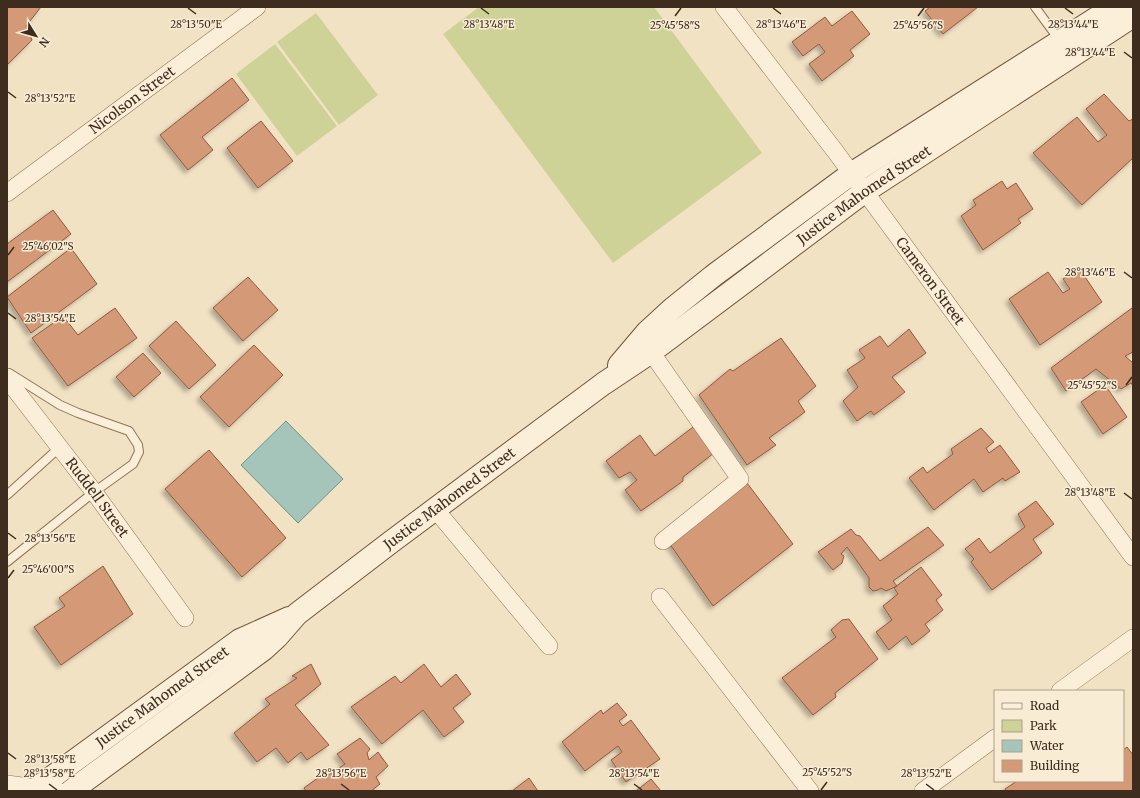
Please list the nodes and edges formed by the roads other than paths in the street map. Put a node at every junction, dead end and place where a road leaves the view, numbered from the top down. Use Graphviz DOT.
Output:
graph roads {
  1 [pos="256,7"];
  2 [pos="724,7"];
  3 [pos="1035,7"];
  4 [pos="1114,7"];
  5 [pos="1133,16"];
  6 [pos="1060,41"];
  7 [pos="851,174"];
  8 [pos="864,192"];
  9 [pos="7,193"];
  10 [pos="651,352"];
  11 [pos="7,372"];
  12 [pos="7,379"];
  13 [pos="603,384"];
  14 [pos="59,448"];
  15 [pos="94,492"];
  16 [pos="7,495"];
  17 [pos="435,509"];
  18 [pos="663,541"];
  19 [pos="1133,557"];
  20 [pos="7,562"];
  21 [pos="660,597"];
  22 [pos="297,614"];
  23 [pos="185,618"];
  24 [pos="1133,638"];
  25 [pos="549,646"];
  26 [pos="1061,690"];
  27 [pos="994,739"];
  28 [pos="7,784"];
  29 [pos="43,790"];
  30 [pos="71,791"];
  31 [pos="810,791"];
  32 [pos="923,791"];
  1 -- 9 [label="street, Nicolson Street"];
  2 -- 7 [label="street, Cameron Street"];
  3 -- 6 [label="lane"];
  4 -- 6 [label="main road, Justice Mahomed Street"];
  5 -- 8 [label="main road, Justice Mahomed Street"];
  6 -- 7 [label="main road, Justice Mahomed Street"];
  7 -- 8 [label="street, Cameron Street"];
  7 -- 13 [label="main road, Justice Mahomed Street"];
  8 -- 10 [label="main road, Justice Mahomed Street"];
  8 -- 19 [label="street, Cameron Street"];
  10 -- 13 [label="main road, Justice Mahomed Street"];
  10 -- 18 [label="street"];
  11 -- 15 [label="lane"];
  12 -- 14 [label="street, Ruddell Street"];
  13 -- 17 [label="main road, Justice Mahomed Street"];
  14 -- 15 [label="street, Ruddell Street"];
  14 -- 16 [label="lane"];
  15 -- 20 [label="lane"];
  15 -- 23 [label="street, Ruddell Street"];
  17 -- 22 [label="main road, Justice Mahomed Street"];
  17 -- 25 [label="street"];
  21 -- 31 [label="street"];
  22 -- 29 [label="main road, Justice Mahomed Street"];
  22 -- 30 [label="main road, Justice Mahomed Street"];
  24 -- 26 [label="street"];
  27 -- 32 [label="street"];
  28 -- 29 [label="street"];
}
